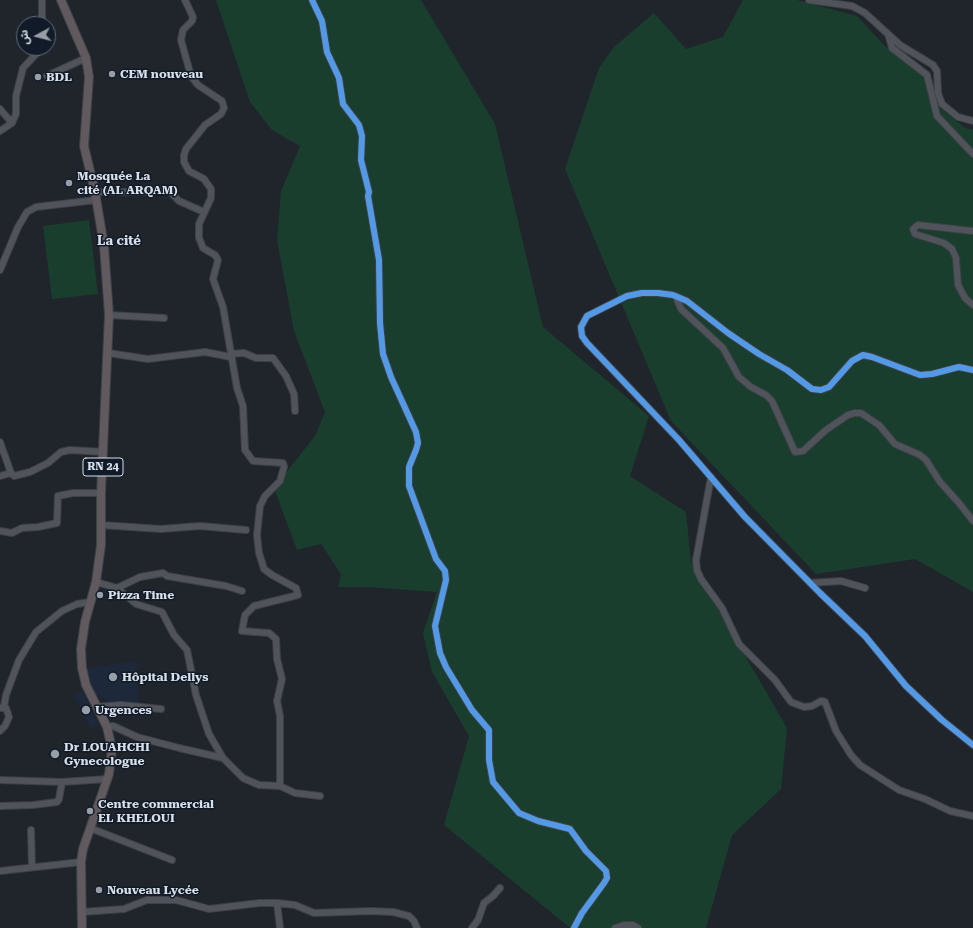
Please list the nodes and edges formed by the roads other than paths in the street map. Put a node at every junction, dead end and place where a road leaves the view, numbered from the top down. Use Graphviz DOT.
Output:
graph roads {
  1 [pos="42,0"];
  2 [pos="61,0"];
  3 [pos="185,0"];
  4 [pos="312,0"];
  5 [pos="809,0"];
  6 [pos="42,16"];
  7 [pos="889,37"];
  8 [pos="33,56"];
  9 [pos="86,58"];
  10 [pos="47,76"];
  11 [pos="0,109"];
  12 [pos="973,122"];
  13 [pos="12,123"];
  14 [pos="0,131"];
  15 [pos="973,154"];
  16 [pos="96,196"];
  17 [pos="204,212"];
  18 [pos="973,231"];
  19 [pos="0,270"];
  20 [pos="676,297"];
  21 [pos="973,304"];
  22 [pos="109,315"];
  23 [pos="164,318"];
  24 [pos="108,353"];
  25 [pos="231,355"];
  26 [pos="973,370"];
  27 [pos="295,411"];
  28 [pos="0,442"];
  29 [pos="104,452"];
  30 [pos="12,473"];
  31 [pos="0,476"];
  32 [pos="711,477"];
  33 [pos="101,493"];
  34 [pos="973,521"];
  35 [pos="101,525"];
  36 [pos="246,530"];
  37 [pos="0,532"];
  38 [pos="96,582"];
  39 [pos="810,583"];
  40 [pos="118,588"];
  41 [pos="865,588"];
  42 [pos="242,591"];
  43 [pos="90,602"];
  44 [pos="97,707"];
  45 [pos="2,708"];
  46 [pos="161,709"];
  47 [pos="107,727"];
  48 [pos="0,732"];
  49 [pos="973,745"];
  50 [pos="223,758"];
  51 [pos="108,779"];
  52 [pos="0,780"];
  53 [pos="62,782"];
  54 [pos="280,786"];
  55 [pos="320,796"];
  56 [pos="0,806"];
  57 [pos="973,816"];
  58 [pos="90,828"];
  59 [pos="31,830"];
  60 [pos="172,860"];
  61 [pos="80,862"];
  62 [pos="32,867"];
  63 [pos="0,871"];
  64 [pos="500,888"];
  65 [pos="277,903"];
  66 [pos="82,912"];
  67 [pos="82,928"];
  68 [pos="280,928"];
  69 [pos="416,928"];
  70 [pos="472,928"];
  71 [pos="574,928"];
  72 [pos="615,928"];
  73 [pos="638,928"];
  1 -- 6 [label="street"];
  2 -- 9 [label="main road, RN 24"];
  3 -- 17 [label="street"];
  4 -- 71 [label="street"];
  5 -- 7 [label="street"];
  7 -- 12 [label="street"];
  7 -- 15 [label="street"];
  8 -- 13 [label="street"];
  9 -- 10 [label="street"];
  9 -- 16 [label="main road, RN 24"];
  11 -- 13 [label="street"];
  13 -- 14 [label="street"];
  16 -- 17 [label="street"];
  16 -- 19 [label="street"];
  16 -- 22 [label="main road, RN 24"];
  17 -- 25 [label="street"];
  18 -- 21 [label="street"];
  20 -- 26 [label="street"];
  20 -- 32 [label="street"];
  20 -- 34 [label="street"];
  22 -- 23 [label="street"];
  22 -- 24 [label="main road, RN 24"];
  24 -- 25 [label="street"];
  24 -- 29 [label="main road, RN 24"];
  25 -- 27 [label="street"];
  25 -- 54 [label="street"];
  28 -- 30 [label="street"];
  29 -- 30 [label="street"];
  29 -- 33 [label="main road, RN 24"];
  30 -- 31 [label="street"];
  32 -- 39 [label="street"];
  32 -- 57 [label="street"];
  33 -- 35 [label="main road, RN 24"];
  33 -- 37 [label="street"];
  35 -- 36 [label="street"];
  35 -- 38 [label="main road, RN 24"];
  38 -- 40 [label="street"];
  38 -- 43 [label="main road, RN 24"];
  39 -- 41 [label="street"];
  39 -- 49 [label="street"];
  40 -- 42 [label="street"];
  40 -- 50 [label="street"];
  43 -- 44 [label="main road, RN 24"];
  43 -- 45 [label="street"];
  44 -- 46 [label="street"];
  44 -- 47 [label="main road, RN 24"];
  45 -- 48 [label="street"];
  47 -- 50 [label="street"];
  47 -- 51 [label="main road, RN 24"];
  50 -- 54 [label="street"];
  51 -- 53 [label="street"];
  51 -- 58 [label="main road, RN 24"];
  52 -- 53 [label="street"];
  53 -- 56 [label="street"];
  54 -- 55 [label="street"];
  58 -- 60 [label="street"];
  58 -- 61 [label="main road, RN 24"];
  59 -- 62 [label="street"];
  61 -- 62 [label="street"];
  61 -- 66 [label="main road, RN 24"];
  62 -- 63 [label="street"];
  64 -- 70 [label="street"];
  65 -- 66 [label="street"];
  65 -- 68 [label="street"];
  65 -- 69 [label="street"];
  66 -- 67 [label="main road, RN 24"];
  72 -- 73 [label="street"];
}
